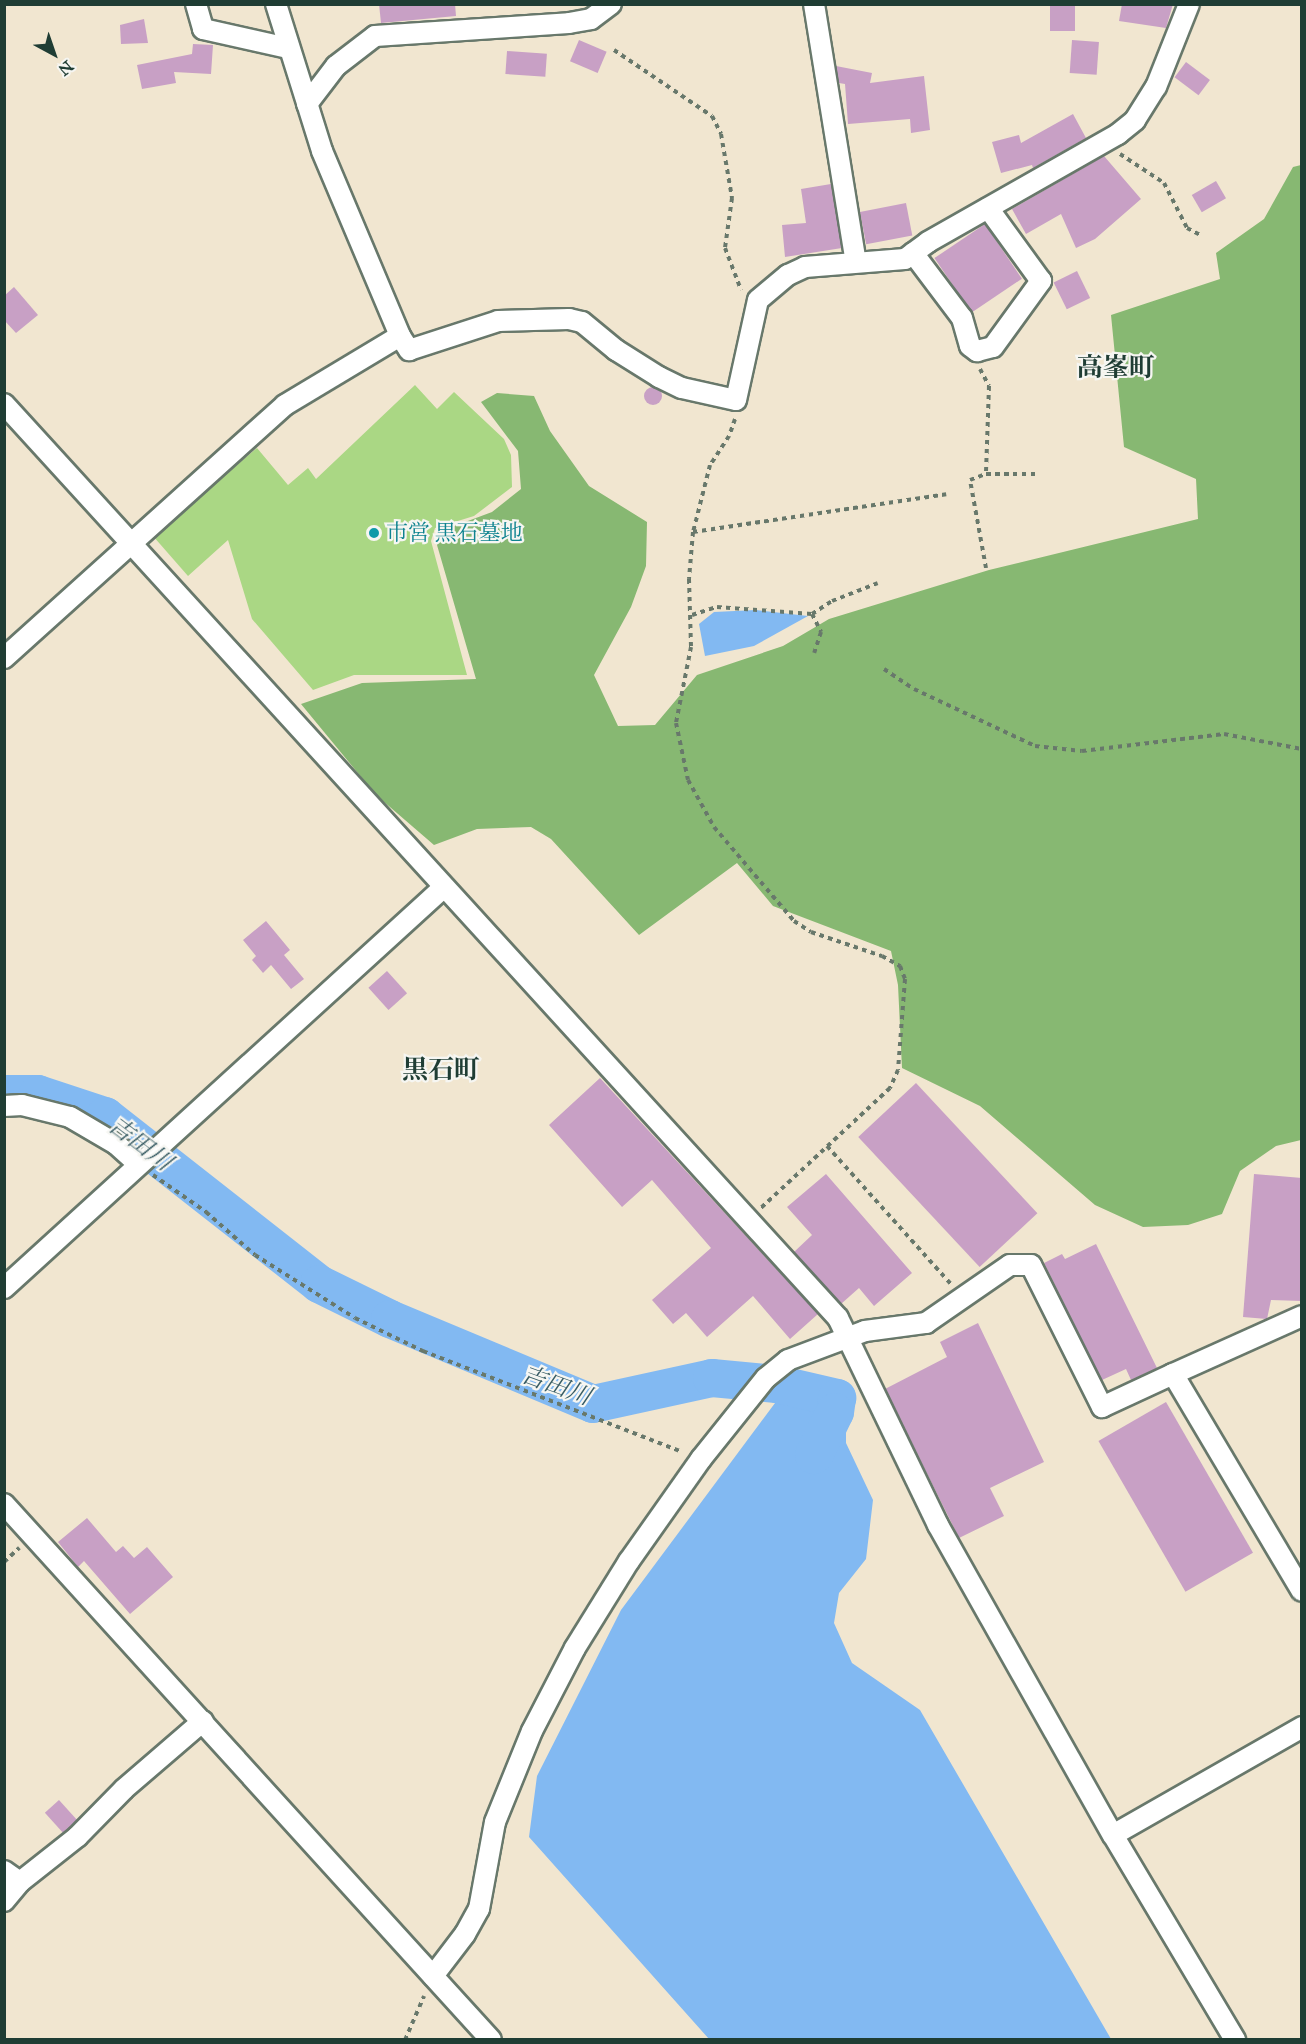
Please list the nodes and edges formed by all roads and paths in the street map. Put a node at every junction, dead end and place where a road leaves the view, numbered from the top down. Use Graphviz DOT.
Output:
graph roads {
  1 [pos="196,4"];
  2 [pos="276,4"];
  3 [pos="611,4"];
  4 [pos="814,4"];
  5 [pos="1189,4"];
  6 [pos="288,48"];
  7 [pos="614,50"];
  8 [pos="307,104"];
  9 [pos="1107,140"];
  10 [pos="988,207"];
  11 [pos="1200,235"];
  12 [pos="913,253"];
  13 [pos="856,262"];
  14 [pos="755,309"];
  15 [pos="400,336"];
  16 [pos="970,346"];
  17 [pos="736,400"];
  18 [pos="4,404"];
  19 [pos="986,474"];
  20 [pos="1039,474"];
  21 [pos="946,494"];
  22 [pos="693,532"];
  23 [pos="130,542"];
  24 [pos="986,568"];
  25 [pos="878,583"];
  26 [pos="812,614"];
  27 [pos="692,615"];
  28 [pos="814,653"];
  29 [pos="4,658"];
  30 [pos="884,669"];
  31 [pos="1302,749"];
  32 [pos="444,887"];
  33 [pos="4,1106"];
  34 [pos="827,1146"];
  35 [pos="138,1164"];
  36 [pos="747,1220"];
  37 [pos="4,1288"];
  38 [pos="963,1297"];
  39 [pos="1302,1316"];
  40 [pos="846,1341"];
  41 [pos="1173,1374"];
  42 [pos="701,1459"];
  43 [pos="4,1504"];
  44 [pos="1302,1591"];
  45 [pos="203,1721"];
  46 [pos="1302,1727"];
  47 [pos="1113,1835"];
  48 [pos="12,1876"];
  49 [pos="4,1901"];
  50 [pos="432,1976"];
  51 [pos="405,2040"];
  52 [pos="491,2040"];
  53 [pos="1235,2040"];
  1 -- 6 [label="street"];
  2 -- 6 [label="street"];
  3 -- 8 [label="street"];
  4 -- 13 [label="street"];
  5 -- 9 [label="street"];
  6 -- 8 [label="street"];
  7 -- 14 [label="path"];
  8 -- 15 [label="street"];
  9 -- 10 [label="street"];
  9 -- 11 [label="path"];
  10 -- 12 [label="street"];
  10 -- 16 [label="street"];
  12 -- 13 [label="street"];
  12 -- 16 [label="street"];
  13 -- 14 [label="street"];
  14 -- 17 [label="street"];
  15 -- 17 [label="street"];
  15 -- 23 [label="street"];
  16 -- 19 [label="path"];
  17 -- 22 [label="path"];
  18 -- 23 [label="street"];
  19 -- 20 [label="path"];
  19 -- 24 [label="path"];
  21 -- 22 [label="path"];
  22 -- 27 [label="path"];
  23 -- 29 [label="street"];
  23 -- 32 [label="street"];
  25 -- 26 [label="path"];
  26 -- 27 [label="path"];
  26 -- 28 [label="path"];
  27 -- 34 [label="path"];
  30 -- 31 [label="path"];
  32 -- 35 [label="street"];
  32 -- 36 [label="street"];
  33 -- 35 [label="street"];
  34 -- 36 [label="path"];
  34 -- 38 [label="path"];
  35 -- 37 [label="street"];
  35 -- 42 [label="path"];
  36 -- 40 [label="street"];
  38 -- 40 [label="street"];
  38 -- 41 [label="street"];
  39 -- 41 [label="street"];
  40 -- 42 [label="street"];
  40 -- 47 [label="street"];
  41 -- 44 [label="street"];
  42 -- 50 [label="street"];
  43 -- 45 [label="street"];
  45 -- 48 [label="street"];
  45 -- 50 [label="street"];
  46 -- 47 [label="street"];
  47 -- 53 [label="street"];
  48 -- 49 [label="street"];
  50 -- 51 [label="path"];
  50 -- 52 [label="street"];
}
